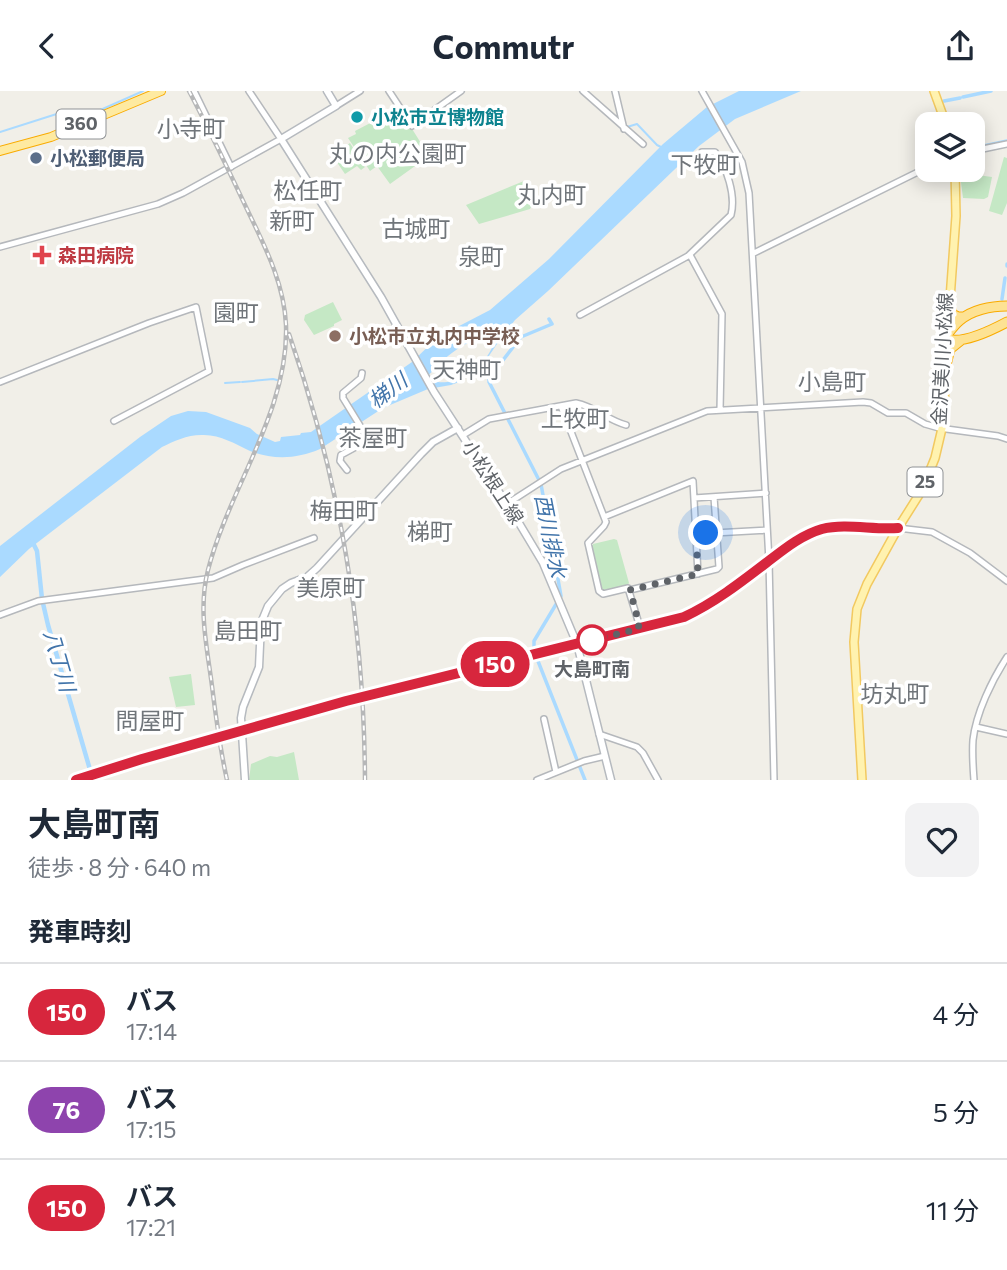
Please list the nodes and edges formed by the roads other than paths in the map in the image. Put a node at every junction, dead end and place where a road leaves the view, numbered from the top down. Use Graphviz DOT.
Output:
graph roads {
  1 [pos="161,91"];
  2 [pos="194,91"];
  3 [pos="249,91"];
  4 [pos="327,91"];
  5 [pos="360,91"];
  6 [pos="389,91"];
  7 [pos="461,91"];
  8 [pos="583,91"];
  9 [pos="615,91"];
  10 [pos="702,91"];
  11 [pos="932,91"];
  12 [pos="337,106"];
  13 [pos="940,112"];
  14 [pos="624,127"];
  15 [pos="281,139"];
  16 [pos="643,144"];
  17 [pos="1007,144"];
  18 [pos="985,149"];
  19 [pos="0,151"];
  20 [pos="702,152"];
  21 [pos="231,167"];
  22 [pos="915,173"];
  23 [pos="953,182"];
  24 [pos="954,182"];
  25 [pos="0,247"];
  26 [pos="754,253"];
  27 [pos="690,255"];
  28 [pos="949,300"];
  29 [pos="1005,305"];
  30 [pos="580,315"];
  31 [pos="967,316"];
  32 [pos="1007,322"];
  33 [pos="946,338"];
  34 [pos="965,338"];
  35 [pos="945,369"];
  36 [pos="362,373"];
  37 [pos="0,382"];
  38 [pos="561,406"];
  39 [pos="762,407"];
  40 [pos="720,410"];
  41 [pos="114,421"];
  42 [pos="626,425"];
  43 [pos="941,429"];
  44 [pos="460,431"];
  45 [pos="1007,439"];
  46 [pos="582,460"];
  47 [pos="347,470"];
  48 [pos="766,493"];
  49 [pos="714,497"];
  50 [pos="694,498"];
  51 [pos="507,504"];
  52 [pos="604,517"];
  53 [pos="896,528"];
  54 [pos="767,530"];
  55 [pos="716,533"];
  56 [pos="696,534"];
  57 [pos="314,538"];
  58 [pos="769,561"];
  59 [pos="698,574"];
  60 [pos="1007,581"];
  61 [pos="630,590"];
  62 [pos="0,615"];
  63 [pos="638,629"];
  64 [pos="577,644"];
  65 [pos="1007,657"];
  66 [pos="544,719"];
  67 [pos="976,727"];
  68 [pos="599,734"];
  69 [pos="1007,734"];
  70 [pos="605,756"];
  71 [pos="115,769"];
  72 [pos="556,772"];
  73 [pos="76,780"];
  74 [pos="87,780"];
  75 [pos="245,780"];
  76 [pos="537,780"];
  77 [pos="611,780"];
  78 [pos="658,780"];
  79 [pos="774,780"];
  80 [pos="860,780"];
  81 [pos="974,780"];
  1 -- 19 [label="highway, 360"];
  2 -- 21 [label="street"];
  3 -- 15 [label="street"];
  4 -- 12 [label="main road"];
  5 -- 12 [label="street"];
  6 -- 7 [label="street"];
  8 -- 14 [label="street"];
  9 -- 14 [label="street"];
  10 -- 26 [label="street"];
  11 -- 13 [label="main road"];
  12 -- 15 [label="main road"];
  14 -- 16 [label="street"];
  15 -- 21 [label="street"];
  15 -- 44 [label="main road, 小松根上線"];
  17 -- 18 [label="street"];
  20 -- 27 [label="street"];
  21 -- 25 [label="street"];
  22 -- 26 [label="street"];
  23 -- 33 [label="main road, 金沢美川小松線 / 25"];
  24 -- 28 [label="main road, 25"];
  26 -- 39 [label="street"];
  27 -- 30 [label="street"];
  27 -- 40 [label="street"];
  28 -- 31 [label="highway"];
  28 -- 33 [label="main road, 25"];
  29 -- 31 [label="highway"];
  31 -- 33 [label="highway"];
  32 -- 34 [label="highway"];
  33 -- 34 [label="highway"];
  33 -- 35 [label="main road, 25"];
  33 -- 43 [label="main road, 金沢美川小松線 / 25"];
  34 -- 35 [label="highway"];
  35 -- 43 [label="main road, 25"];
  36 -- 47 [label="street"];
  37 -- 41 [label="street"];
  38 -- 42 [label="street"];
  38 -- 44 [label="street"];
  38 -- 46 [label="street"];
  39 -- 40 [label="street"];
  39 -- 43 [label="street"];
  39 -- 48 [label="street"];
  40 -- 46 [label="street"];
  43 -- 45 [label="street"];
  43 -- 53 [label="main road, 25"];
  44 -- 51 [label="main road, 小松根上線"];
  44 -- 75 [label="main road"];
  46 -- 51 [label="street"];
  46 -- 52 [label="street"];
  48 -- 49 [label="street"];
  48 -- 54 [label="street"];
  49 -- 50 [label="street"];
  49 -- 55 [label="street"];
  50 -- 52 [label="street"];
  50 -- 56 [label="street"];
  51 -- 64 [label="main road, 小松根上線"];
  52 -- 61 [label="street"];
  53 -- 58 [label="main road"];
  53 -- 60 [label="street"];
  53 -- 80 [label="main road, 25"];
  54 -- 55 [label="street"];
  54 -- 58 [label="street"];
  55 -- 56 [label="street"];
  55 -- 59 [label="street"];
  56 -- 59 [label="street"];
  57 -- 62 [label="street"];
  58 -- 63 [label="main road"];
  58 -- 79 [label="street"];
  59 -- 61 [label="street"];
  61 -- 63 [label="street"];
  63 -- 64 [label="main road"];
  64 -- 68 [label="main road, 小松根上線"];
  64 -- 71 [label="main road, bridge"];
  65 -- 67 [label="street"];
  66 -- 72 [label="street"];
  67 -- 69 [label="street"];
  67 -- 81 [label="street"];
  68 -- 70 [label="main road, 小松根上線"];
  68 -- 78 [label="street"];
  70 -- 72 [label="street"];
  70 -- 77 [label="main road, 小松根上線"];
  71 -- 73 [label="main road"];
  71 -- 74 [label="main road"];
  72 -- 76 [label="street"];
}
